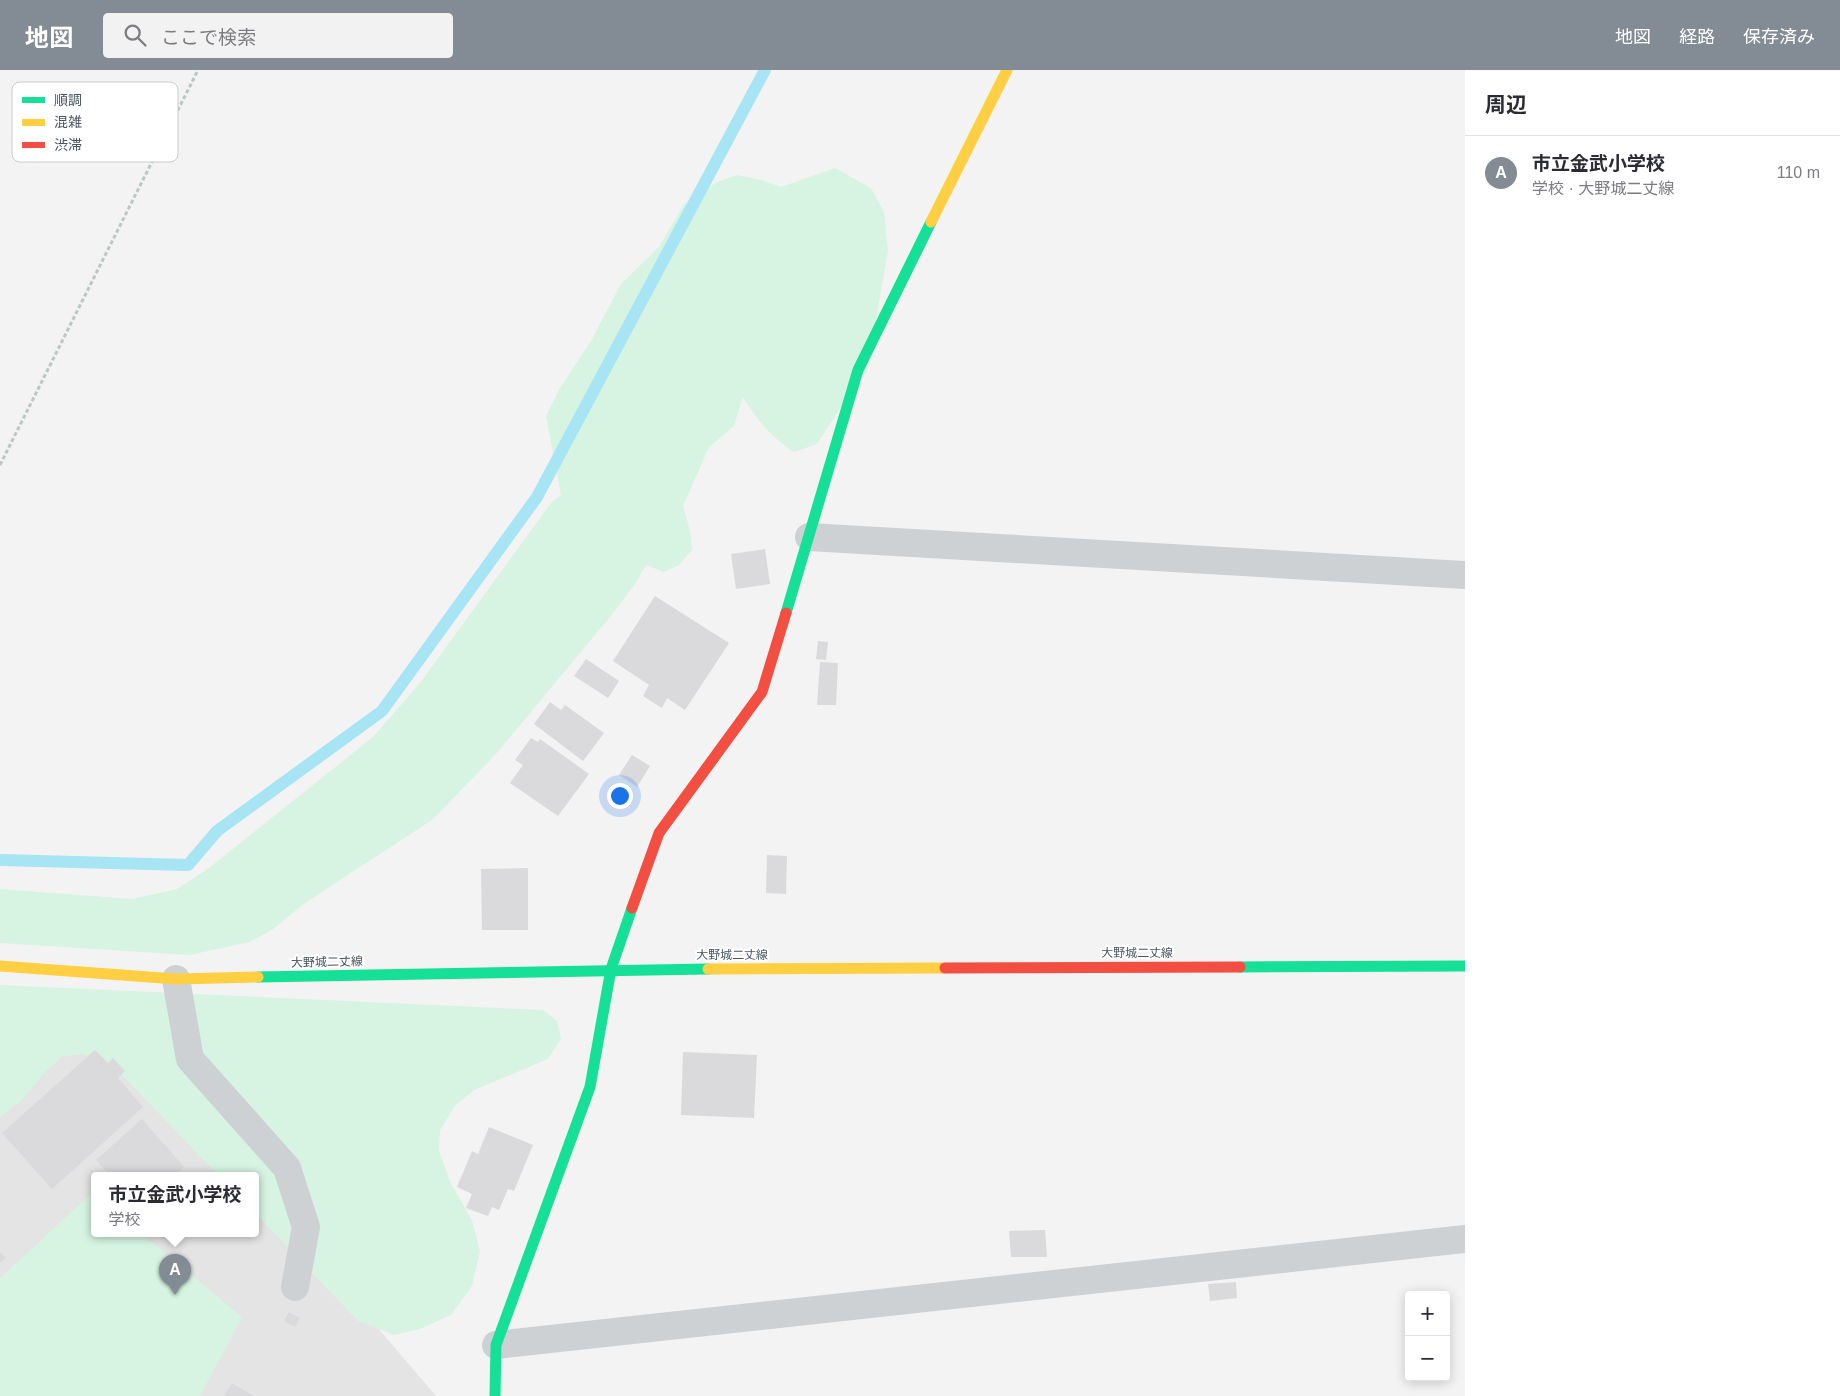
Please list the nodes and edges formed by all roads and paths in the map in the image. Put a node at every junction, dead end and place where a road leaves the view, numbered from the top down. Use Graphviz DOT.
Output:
graph roads {
  1 [pos="198,70"];
  2 [pos="1007,70"];
  3 [pos="178,110"];
  4 [pos="152,162"];
  5 [pos="0,465"];
  6 [pos="808,536"];
  7 [pos="1465,575"];
  8 [pos="0,966"];
  9 [pos="1465,966"];
  10 [pos="611,969"];
  11 [pos="176,979"];
  12 [pos="1465,1239"];
  13 [pos="296,1287"];
  14 [pos="496,1345"];
  15 [pos="495,1396"];
  1 -- 3 [label="path"];
  2 -- 6 [label="main road"];
  4 -- 5 [label="path"];
  6 -- 7 [label="street"];
  6 -- 10 [label="main road"];
  8 -- 11 [label="main road, 大野城二丈線"];
  9 -- 10 [label="main road, 大野城二丈線"];
  10 -- 11 [label="main road, 大野城二丈線"];
  10 -- 14 [label="main road"];
  11 -- 13 [label="street"];
  12 -- 14 [label="street"];
  14 -- 15 [label="main road"];
}
